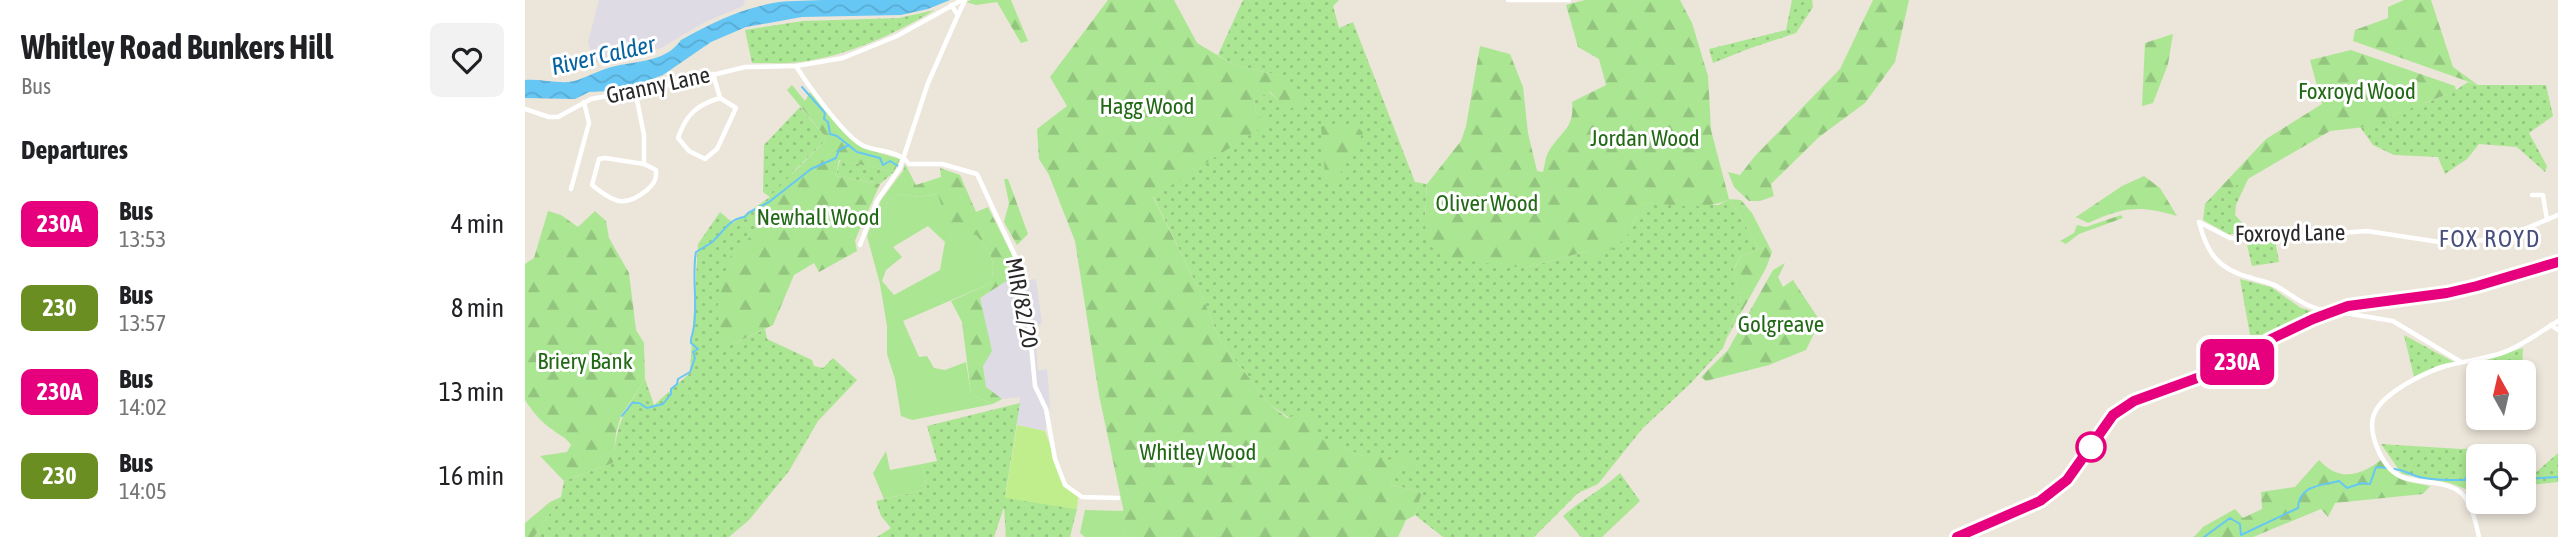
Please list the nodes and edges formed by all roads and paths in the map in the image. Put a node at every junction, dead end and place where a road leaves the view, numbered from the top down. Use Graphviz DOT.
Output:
graph roads {
  1 [pos="963,0"];
  2 [pos="1508,0"];
  3 [pos="1569,0"];
  4 [pos="951,5"];
  5 [pos="958,15"];
  6 [pos="796,66"];
  7 [pos="713,74"];
  8 [pos="635,90"];
  9 [pos="720,98"];
  10 [pos="584,102"];
  11 [pos="525,109"];
  12 [pos="904,157"];
  13 [pos="644,164"];
  14 [pos="571,189"];
  15 [pos="2532,195"];
  16 [pos="2558,215"];
  17 [pos="2547,220"];
  18 [pos="860,245"];
  19 [pos="2558,262"];
  20 [pos="2330,311"];
  21 [pos="2558,321"];
  22 [pos="2551,326"];
  23 [pos="2558,330"];
  24 [pos="2461,362"];
  25 [pos="1118,498"];
  26 [pos="1958,537"];
  27 [pos="2479,537"];
  1 -- 4 [label="street, Granny Lane"];
  1 -- 5 [label="street"];
  2 -- 3 [label="street"];
  4 -- 5 [label="street"];
  4 -- 6 [label="street, Granny Lane"];
  5 -- 12 [label="street"];
  6 -- 7 [label="street, Granny Lane"];
  6 -- 12 [label="street"];
  7 -- 8 [label="street, Granny Lane"];
  7 -- 9 [label="street"];
  8 -- 10 [label="street, Granny Lane"];
  8 -- 13 [label="street"];
  9 -- 9 [label="street"];
  10 -- 11 [label="street, Granny Lane"];
  10 -- 14 [label="street"];
  12 -- 18 [label="street"];
  12 -- 25 [label="street, MIR/82/20"];
  13 -- 13 [label="street"];
  15 -- 17 [label="street"];
  16 -- 17 [label="street, Foxroyd Lane"];
  17 -- 20 [label="street, Foxroyd Lane"];
  19 -- 20 [label="street"];
  20 -- 24 [label="street"];
  20 -- 26 [label="street"];
  21 -- 22 [label="street"];
  22 -- 23 [label="street"];
  22 -- 24 [label="street"];
  24 -- 27 [label="street"];
}
